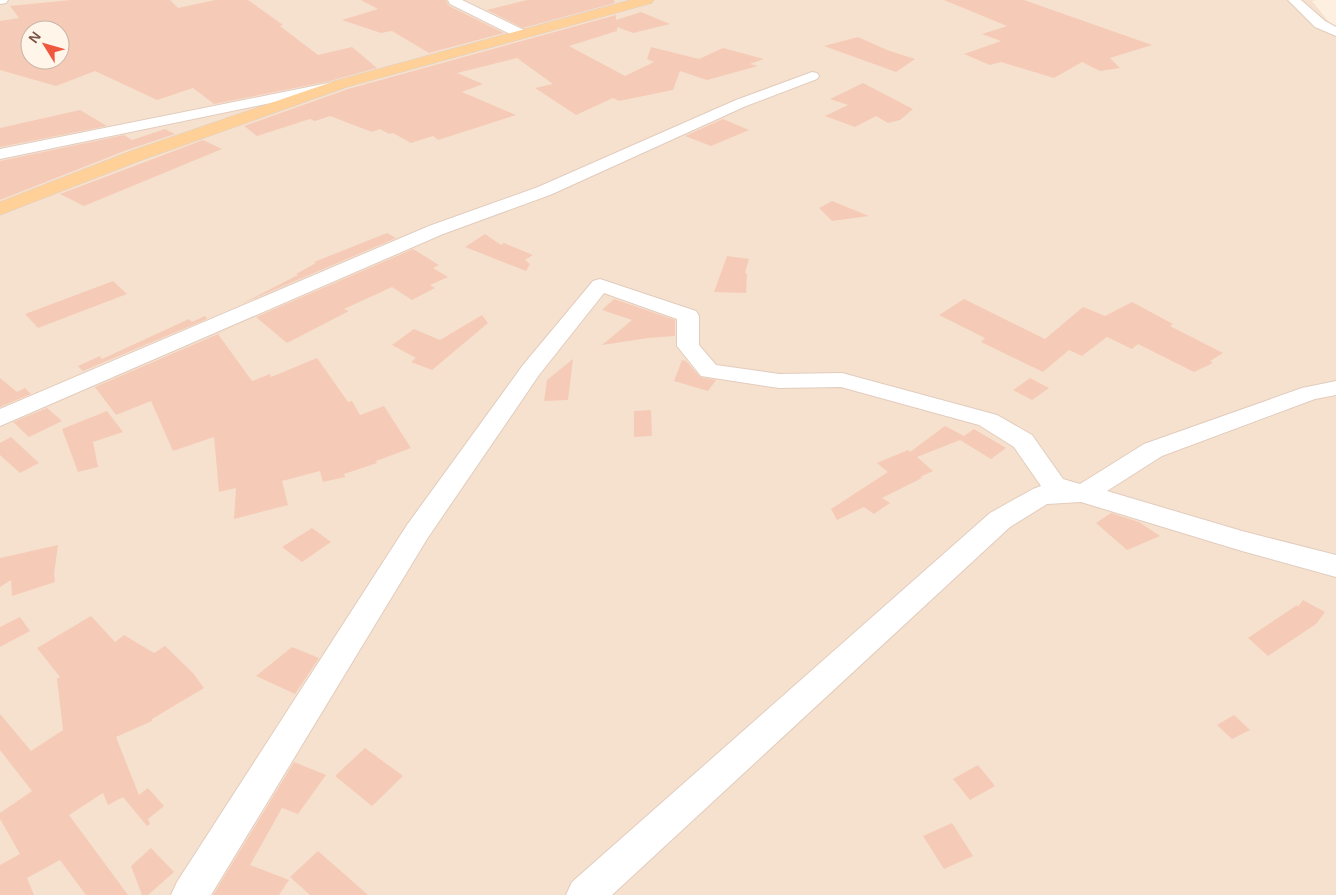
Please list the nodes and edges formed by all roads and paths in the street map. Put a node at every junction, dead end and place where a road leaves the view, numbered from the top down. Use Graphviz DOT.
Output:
graph roads {
  1 [pos="647,0"];
  2 [pos="1294,0"];
  3 [pos="454,2"];
  4 [pos="1336,32"];
  5 [pos="521,34"];
  6 [pos="812,76"];
  7 [pos="341,84"];
  8 [pos="0,154"];
  9 [pos="0,208"];
  10 [pos="1336,388"];
  11 [pos="0,418"];
  12 [pos="1085,493"];
  13 [pos="1336,566"];
  14 [pos="190,895"];
  15 [pos="585,895"];
  1 -- 5 [label="main road"];
  2 -- 4 [label="street"];
  3 -- 5 [label="street"];
  5 -- 7 [label="main road"];
  6 -- 11 [label="street"];
  7 -- 8 [label="street"];
  7 -- 9 [label="main road"];
  10 -- 12 [label="street"];
  12 -- 13 [label="street"];
  12 -- 14 [label="street"];
  12 -- 15 [label="street"];
}
